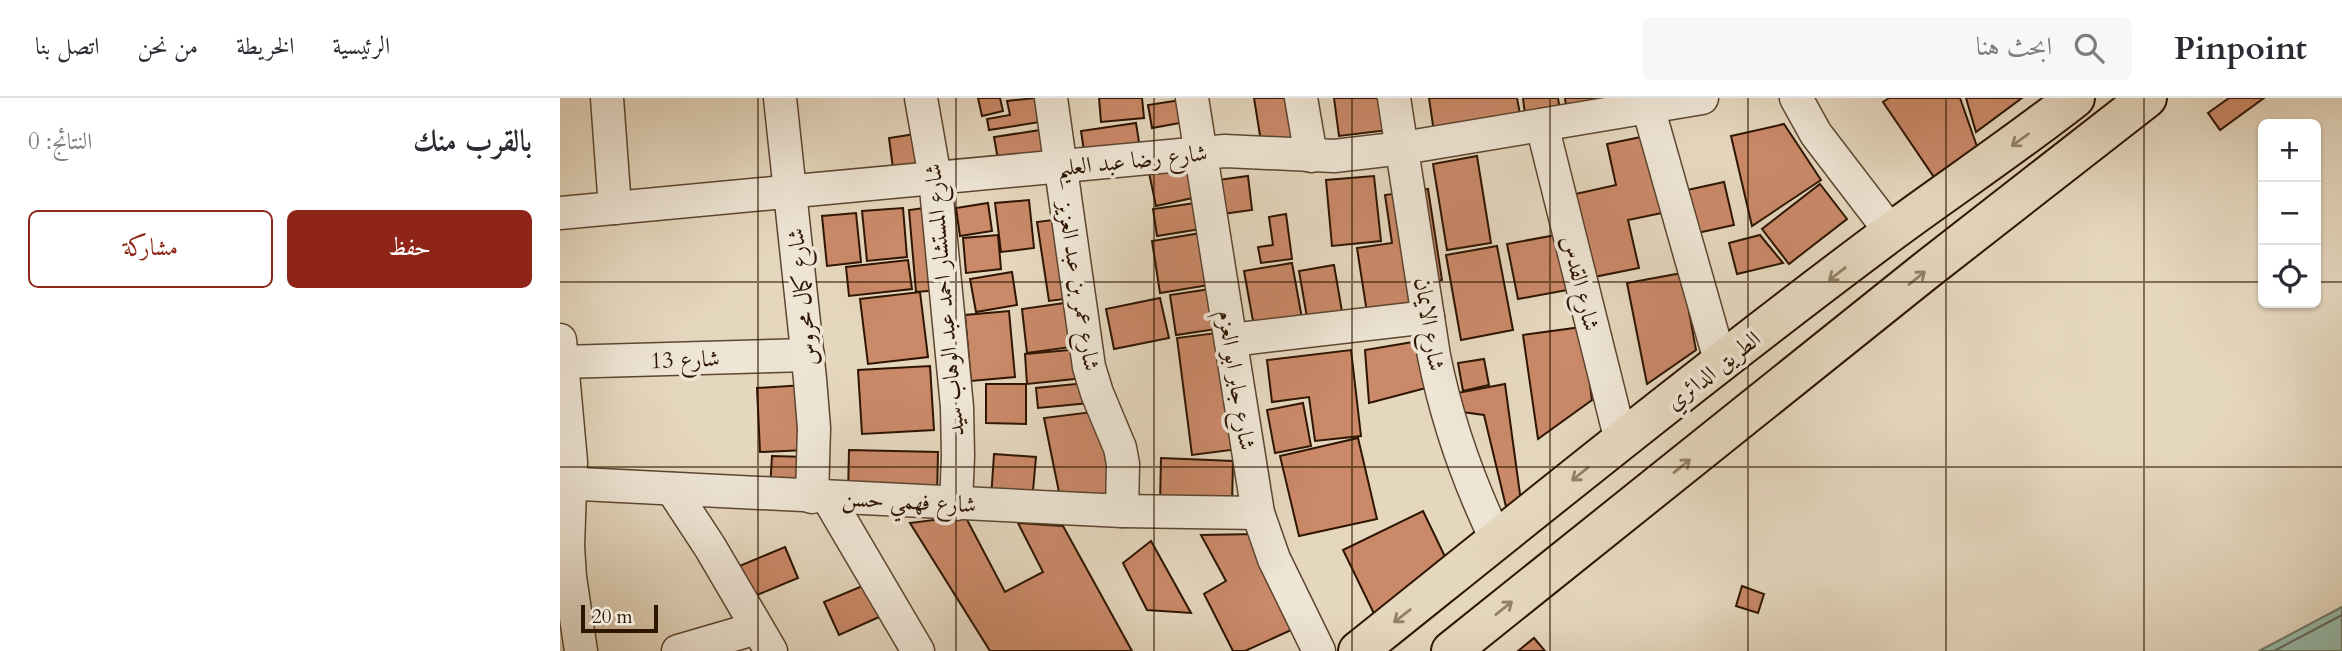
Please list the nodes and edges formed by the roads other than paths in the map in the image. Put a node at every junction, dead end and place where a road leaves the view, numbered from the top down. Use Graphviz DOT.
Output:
graph roads {
  1 [pos="607,98"];
  2 [pos="780,98"];
  3 [pos="921,98"];
  4 [pos="1051,98"];
  5 [pos="1192,98"];
  6 [pos="1301,98"];
  7 [pos="1394,98"];
  8 [pos="1702,98"];
  9 [pos="1796,98"];
  10 [pos="2075,98"];
  11 [pos="2147,98"];
  12 [pos="1648,107"];
  13 [pos="1542,125"];
  14 [pos="1403,148"];
  15 [pos="1202,153"];
  16 [pos="1311,156"];
  17 [pos="1061,167"];
  18 [pos="935,178"];
  19 [pos="792,192"];
  20 [pos="615,208"];
  21 [pos="560,213"];
  22 [pos="1891,232"];
  23 [pos="1428,317"];
  24 [pos="1231,340"];
  25 [pos="561,351"];
  26 [pos="808,355"];
  27 [pos="1721,364"];
  28 [pos="1621,441"];
  29 [pos="565,483"];
  30 [pos="672,489"];
  31 [pos="820,498"];
  32 [pos="956,503"];
  33 [pos="1122,511"];
  34 [pos="1258,513"];
  35 [pos="1497,541"];
  36 [pos="764,639"];
  37 [pos="580,651"];
  38 [pos="678,651"];
  39 [pos="918,651"];
  40 [pos="1319,651"];
  41 [pos="1358,651"];
  42 [pos="1451,651"];
  1 -- 20 [label="street"];
  2 -- 19 [label="street, شارع كمال محروس"];
  3 -- 18 [label="street, شارع المستشار احمد عبد الوهاب سيد"];
  4 -- 17 [label="street, شارع عمر بن عبد العزيز"];
  5 -- 15 [label="street, شارع جابر ابو العزم"];
  6 -- 16 [label="street"];
  7 -- 14 [label="street, شارع الايمان"];
  8 -- 12 [label="street, شارع رضا عبد العليم"];
  9 -- 22 [label="street"];
  10 -- 22 [label="highway, الطريق الدائري, one-way"];
  42 -- 11 [label="highway, one-way"];
  12 -- 13 [label="street, شارع رضا عبد العليم"];
  12 -- 27 [label="street"];
  13 -- 14 [label="street, شارع رضا عبد العليم"];
  13 -- 28 [label="street, شارع القدس"];
  14 -- 16 [label="street, شارع رضا عبد العليم"];
  14 -- 23 [label="street, شارع الايمان"];
  15 -- 16 [label="street, شارع رضا عبد العليم"];
  15 -- 17 [label="street, شارع رضا عبد العليم"];
  15 -- 24 [label="street, شارع جابر ابو العزم"];
  17 -- 18 [label="street, شارع رضا عبد العليم"];
  17 -- 33 [label="street, شارع عمر بن عبد العزيز"];
  18 -- 19 [label="street, شارع رضا عبد العليم"];
  18 -- 32 [label="street, شارع المستشار احمد عبد الوهاب سيد"];
  19 -- 20 [label="street, شارع رضا عبد العليم"];
  19 -- 26 [label="street, شارع كمال محروس"];
  20 -- 21 [label="street, شارع رضا عبد العليم"];
  22 -- 27 [label="highway, الطريق الدائري, one-way"];
  23 -- 24 [label="street"];
  23 -- 35 [label="street, شارع الايمان"];
  24 -- 34 [label="street, شارع جابر ابو العزم"];
  25 -- 26 [label="street, شارع 13"];
  25 -- 29 [label="street"];
  26 -- 31 [label="street, شارع كمال محروس"];
  27 -- 28 [label="highway, الطريق الدائري"];
  28 -- 35 [label="highway, الطريق الدائري, one-way"];
  29 -- 30 [label="street, شارع فهمي حسن"];
  29 -- 37 [label="street"];
  30 -- 31 [label="street, شارع فهمي حسن"];
  30 -- 36 [label="street"];
  31 -- 32 [label="street, شارع فهمي حسن"];
  31 -- 39 [label="street"];
  32 -- 33 [label="street, شارع فهمي حسن"];
  33 -- 34 [label="street, شارع فهمي حسن"];
  34 -- 40 [label="street, شارع جابر ابو العزم"];
  35 -- 41 [label="highway, الطريق الدائري, one-way"];
  36 -- 38 [label="street"];
}
